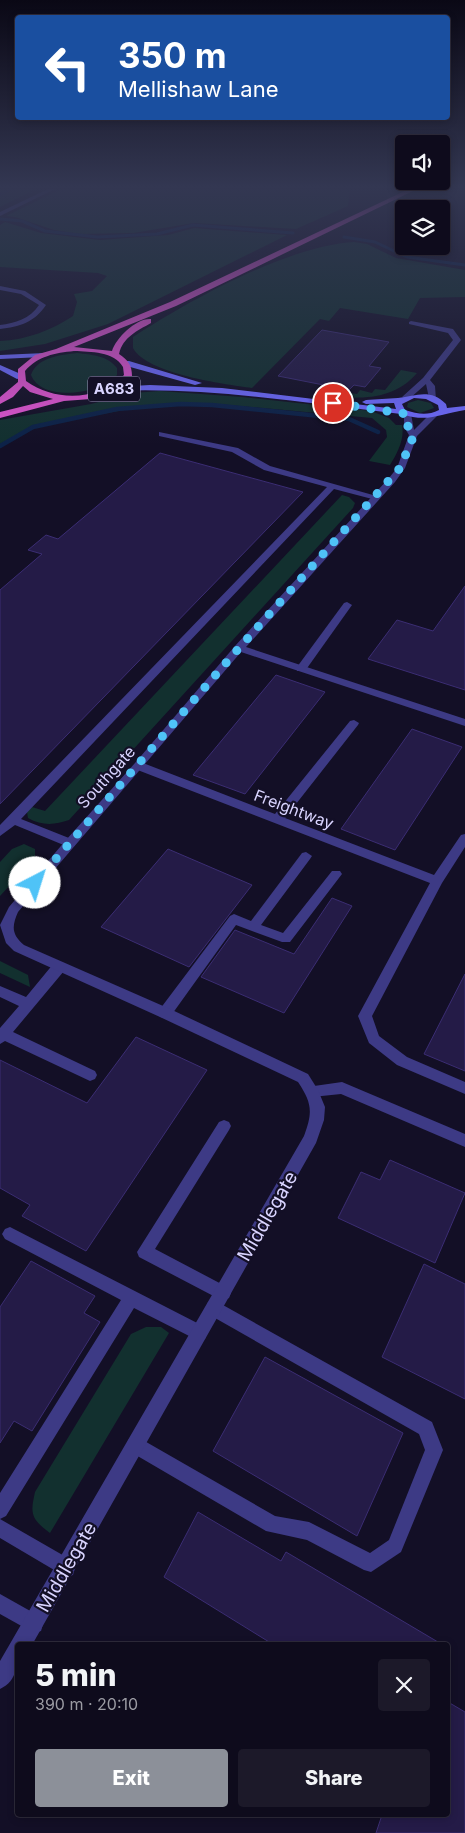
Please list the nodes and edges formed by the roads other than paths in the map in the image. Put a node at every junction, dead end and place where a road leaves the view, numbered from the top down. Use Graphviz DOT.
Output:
graph roads {
  1 [pos="235,275"];
  2 [pos="0,288"];
  3 [pos="173,304"];
  4 [pos="411,323"];
  5 [pos="0,327"];
  6 [pos="59,350"];
  7 [pos="42,355"];
  8 [pos="115,355"];
  9 [pos="0,357"];
  10 [pos="126,363"];
  11 [pos="0,367"];
  12 [pos="21,380"];
  13 [pos="426,380"];
  14 [pos="114,389"];
  15 [pos="214,389"];
  16 [pos="68,398"];
  17 [pos="404,399"];
  18 [pos="436,399"];
  19 [pos="0,401"];
  20 [pos="465,402"];
  21 [pos="349,404"];
  22 [pos="465,408"];
  23 [pos="443,411"];
  24 [pos="405,413"];
  25 [pos="0,415"];
  26 [pos="434,416"];
  27 [pos="162,434"];
  28 [pos="414,435"];
  29 [pos="332,484"];
  30 [pos="376,497"];
  31 [pos="347,606"];
  32 [pos="239,648"];
  33 [pos="301,669"];
  34 [pos="354,723"];
  35 [pos="465,723"];
  36 [pos="139,766"];
  37 [pos="13,820"];
  38 [pos="277,820"];
  39 [pos="0,832"];
  40 [pos="465,838"];
  41 [pos="70,842"];
  42 [pos="306,856"];
  43 [pos="336,874"];
  44 [pos="437,882"];
  45 [pos="253,926"];
  46 [pos="3,932"];
  47 [pos="59,967"];
  48 [pos="0,991"];
  49 [pos="28,1004"];
  50 [pos="165,1013"];
  51 [pos="2,1036"];
  52 [pos="90,1075"];
  53 [pos="465,1088"];
  54 [pos="312,1091"];
  55 [pos="224,1126"];
  56 [pos="465,1141"];
  57 [pos="10,1234"];
  58 [pos="223,1293"];
  59 [pos="132,1298"];
  60 [pos="214,1308"];
  61 [pos="199,1333"];
  62 [pos="135,1445"];
  63 [pos="0,1510"];
  64 [pos="0,1528"];
  65 [pos="66,1568"];
  66 [pos="0,1603"];
  67 [pos="34,1624"];
  68 [pos="23,1642"];
  69 [pos="15,1655"];
  70 [pos="0,1679"];
  1 -- 3 [label="highway, A683"];
  2 -- 5 [label="street"];
  3 -- 6 [label="highway, A683"];
  3 -- 8 [label="highway, A683"];
  4 -- 13 [label="street"];
  6 -- 7 [label="highway, A683"];
  6 -- 8 [label="highway, A683"];
  7 -- 9 [label="main road"];
  7 -- 12 [label="highway, A683"];
  8 -- 10 [label="highway, A683"];
  10 -- 14 [label="highway, A683"];
  10 -- 15 [label="main road"];
  11 -- 12 [label="main road"];
  12 -- 16 [label="highway, A683"];
  12 -- 19 [label="highway, A683"];
  13 -- 17 [label="street"];
  13 -- 18 [label="street"];
  14 -- 15 [label="main road"];
  14 -- 16 [label="highway, A683"];
  15 -- 21 [label="main road"];
  16 -- 25 [label="highway, A683"];
  17 -- 18 [label="main road"];
  17 -- 21 [label="main road"];
  17 -- 24 [label="main road"];
  18 -- 20 [label="main road"];
  18 -- 23 [label="main road"];
  21 -- 24 [label="main road"];
  22 -- 23 [label="main road"];
  23 -- 26 [label="main road"];
  24 -- 26 [label="main road"];
  24 -- 28 [label="street"];
  26 -- 28 [label="street, Southgate"];
  27 -- 29 [label="street"];
  28 -- 30 [label="street, Southgate"];
  29 -- 30 [label="street"];
  29 -- 37 [label="street"];
  30 -- 32 [label="street, Southgate"];
  31 -- 33 [label="street"];
  32 -- 33 [label="street"];
  32 -- 36 [label="street, Southgate"];
  33 -- 35 [label="street"];
  34 -- 38 [label="street"];
  36 -- 38 [label="street, Freightway"];
  36 -- 41 [label="street, Southgate"];
  37 -- 39 [label="street"];
  37 -- 41 [label="street"];
  38 -- 44 [label="street, Freightway"];
  40 -- 44 [label="street"];
  41 -- 46 [label="street, Southgate"];
  42 -- 45 [label="street"];
  43 -- 45 [label="street"];
  44 -- 53 [label="street"];
  45 -- 50 [label="street"];
  46 -- 47 [label="street, Middlegate"];
  47 -- 49 [label="street"];
  47 -- 50 [label="street, Middlegate"];
  48 -- 49 [label="street"];
  49 -- 51 [label="street"];
  50 -- 54 [label="street, Middlegate"];
  51 -- 52 [label="street"];
  54 -- 56 [label="street"];
  54 -- 58 [label="street, Middlegate"];
  55 -- 58 [label="street"];
  57 -- 59 [label="street"];
  58 -- 60 [label="street, Middlegate"];
  59 -- 61 [label="street"];
  59 -- 63 [label="street"];
  60 -- 61 [label="street, Middlegate"];
  60 -- 62 [label="street"];
  61 -- 62 [label="street, Middlegate"];
  62 -- 65 [label="street, Middlegate"];
  64 -- 65 [label="street"];
  65 -- 67 [label="street, Middlegate"];
  66 -- 67 [label="street"];
  67 -- 68 [label="street, Middlegate"];
  69 -- 70 [label="street"];
}
